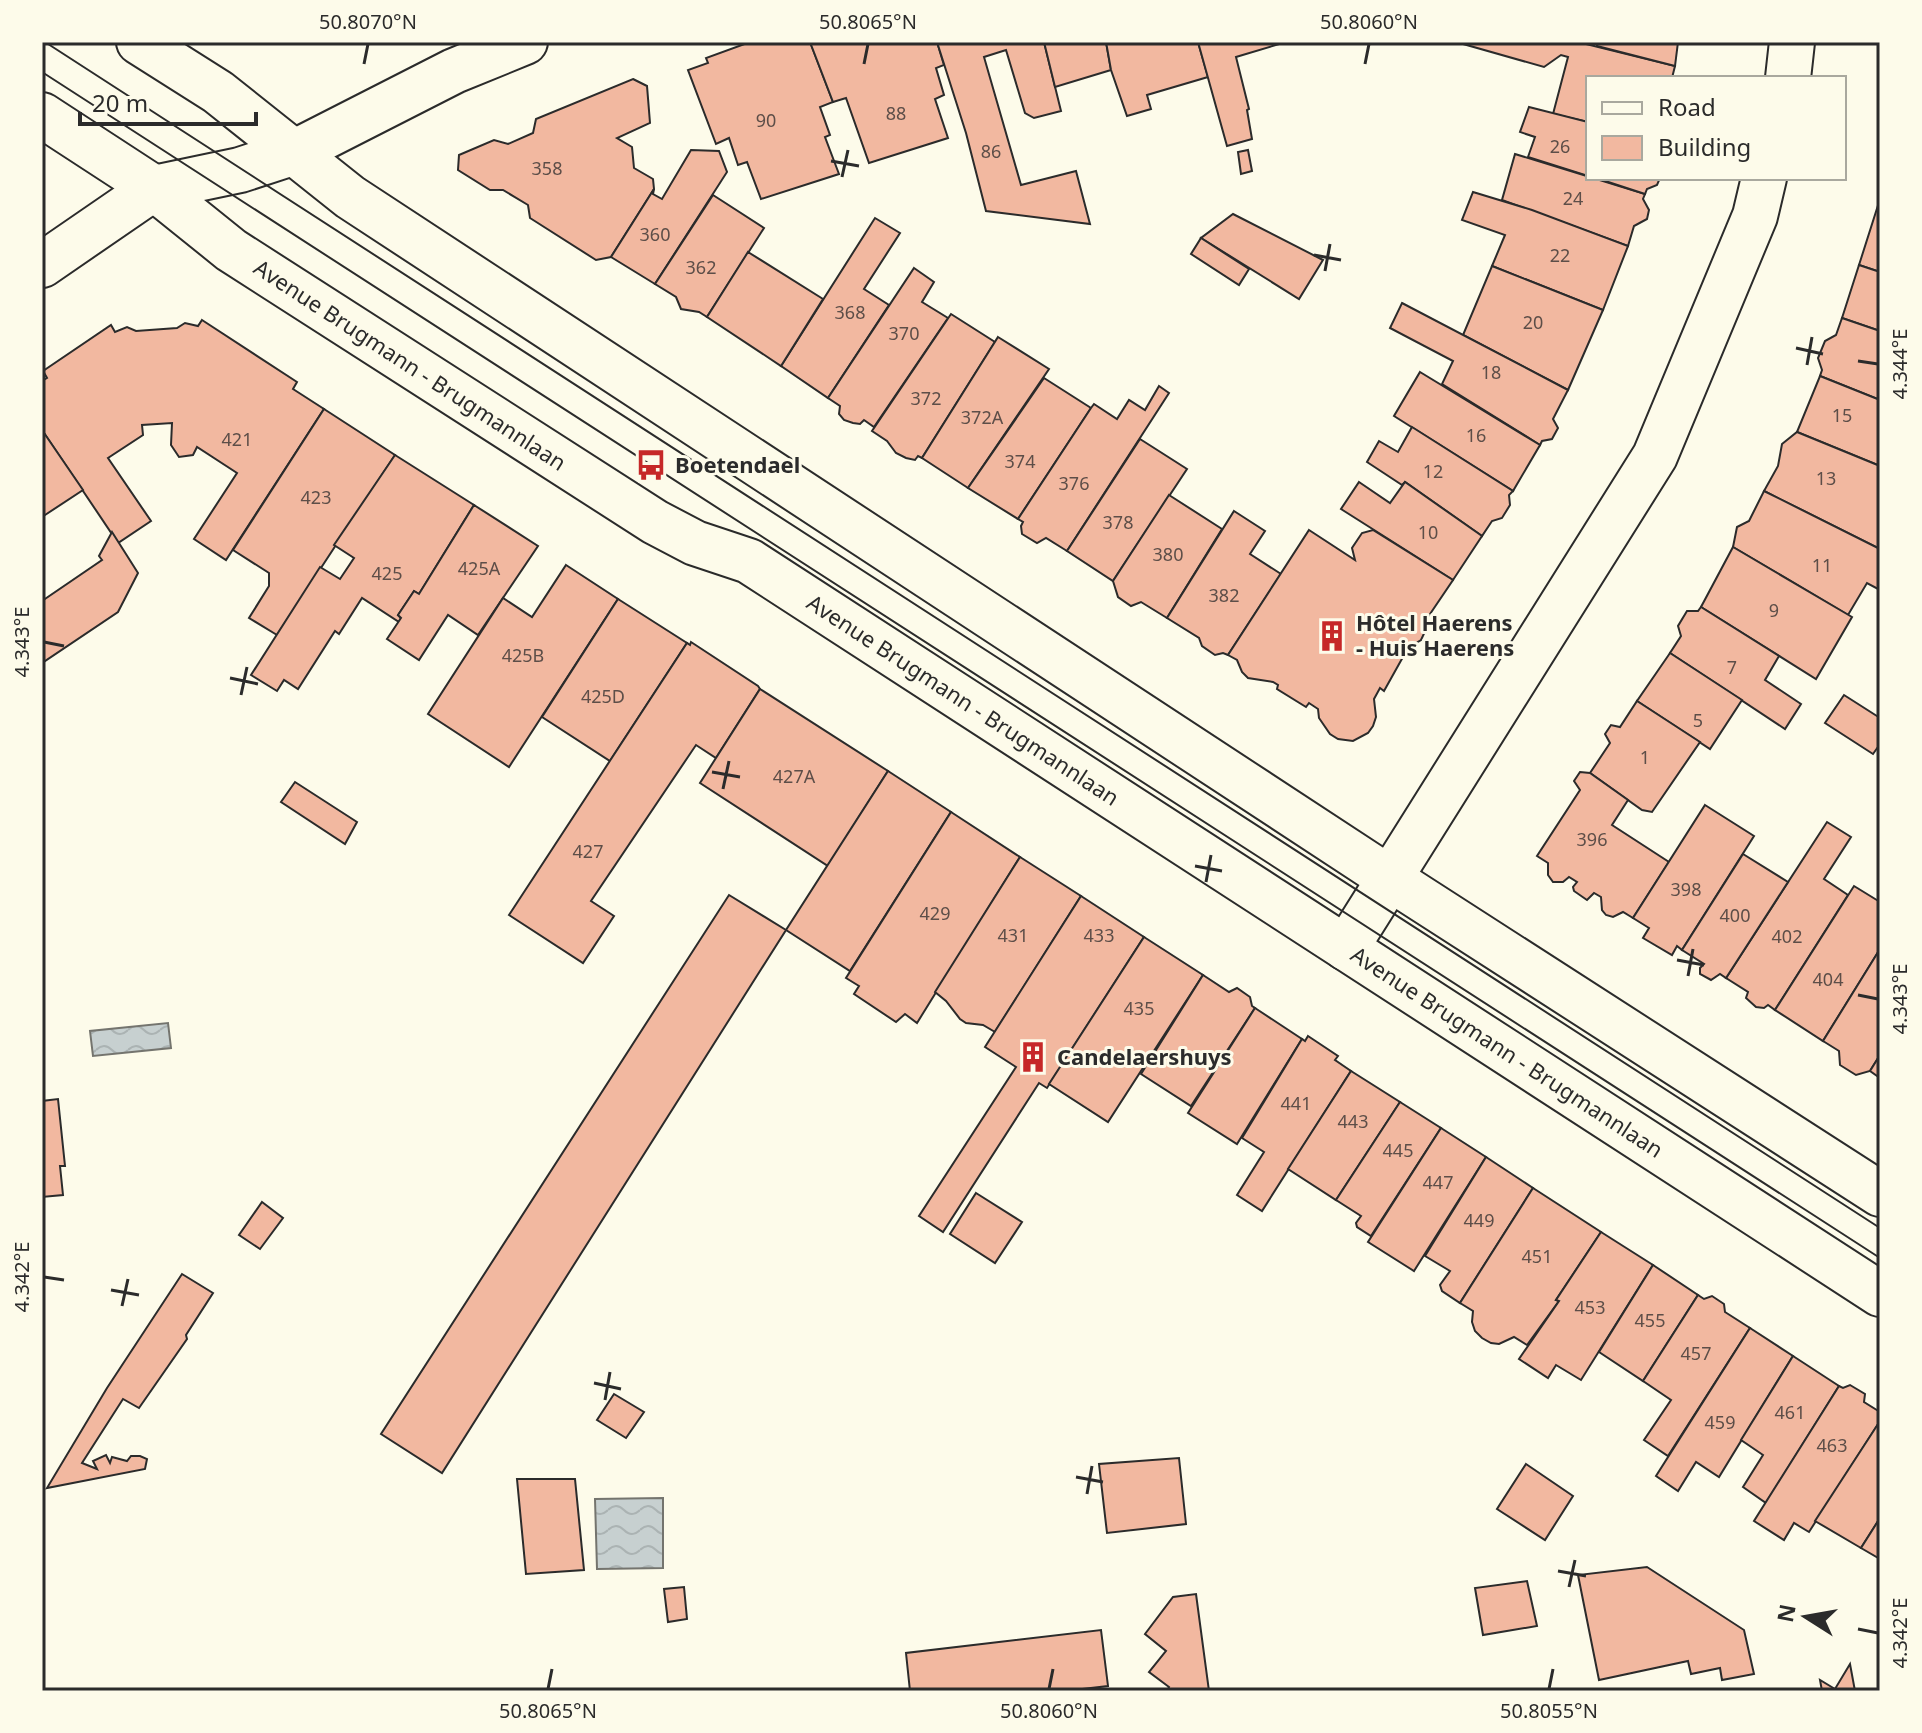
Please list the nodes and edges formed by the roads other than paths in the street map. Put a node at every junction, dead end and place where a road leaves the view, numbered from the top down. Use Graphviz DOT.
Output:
graph roads {
  1 [pos="139,42"];
  2 [pos="525,42"];
  3 [pos="1792,42"];
  4 [pos="1788,76"];
  5 [pos="42,115"];
  6 [pos="295,152"];
  7 [pos="1764,180"];
  8 [pos="154,188"];
  9 [pos="42,265"];
  10 [pos="1389,878"];
  11 [pos="1346,948"];
  12 [pos="1880,1194"];
  13 [pos="1880,1294"];
  1 -- 6 [label="main road"];
  2 -- 6 [label="main road"];
  3 -- 4 [label="main road"];
  5 -- 8 [label="main road, Avenue Brugmann - Brugmannlaan"];
  6 -- 8 [label="main road"];
  6 -- 10 [label="main road"];
  7 -- 10 [label="main road"];
  8 -- 9 [label="main road"];
  8 -- 11 [label="main road, Avenue Brugmann - Brugmannlaan"];
  10 -- 11 [label="main road"];
  10 -- 12 [label="main road"];
  11 -- 13 [label="main road, Avenue Brugmann - Brugmannlaan"];
}
